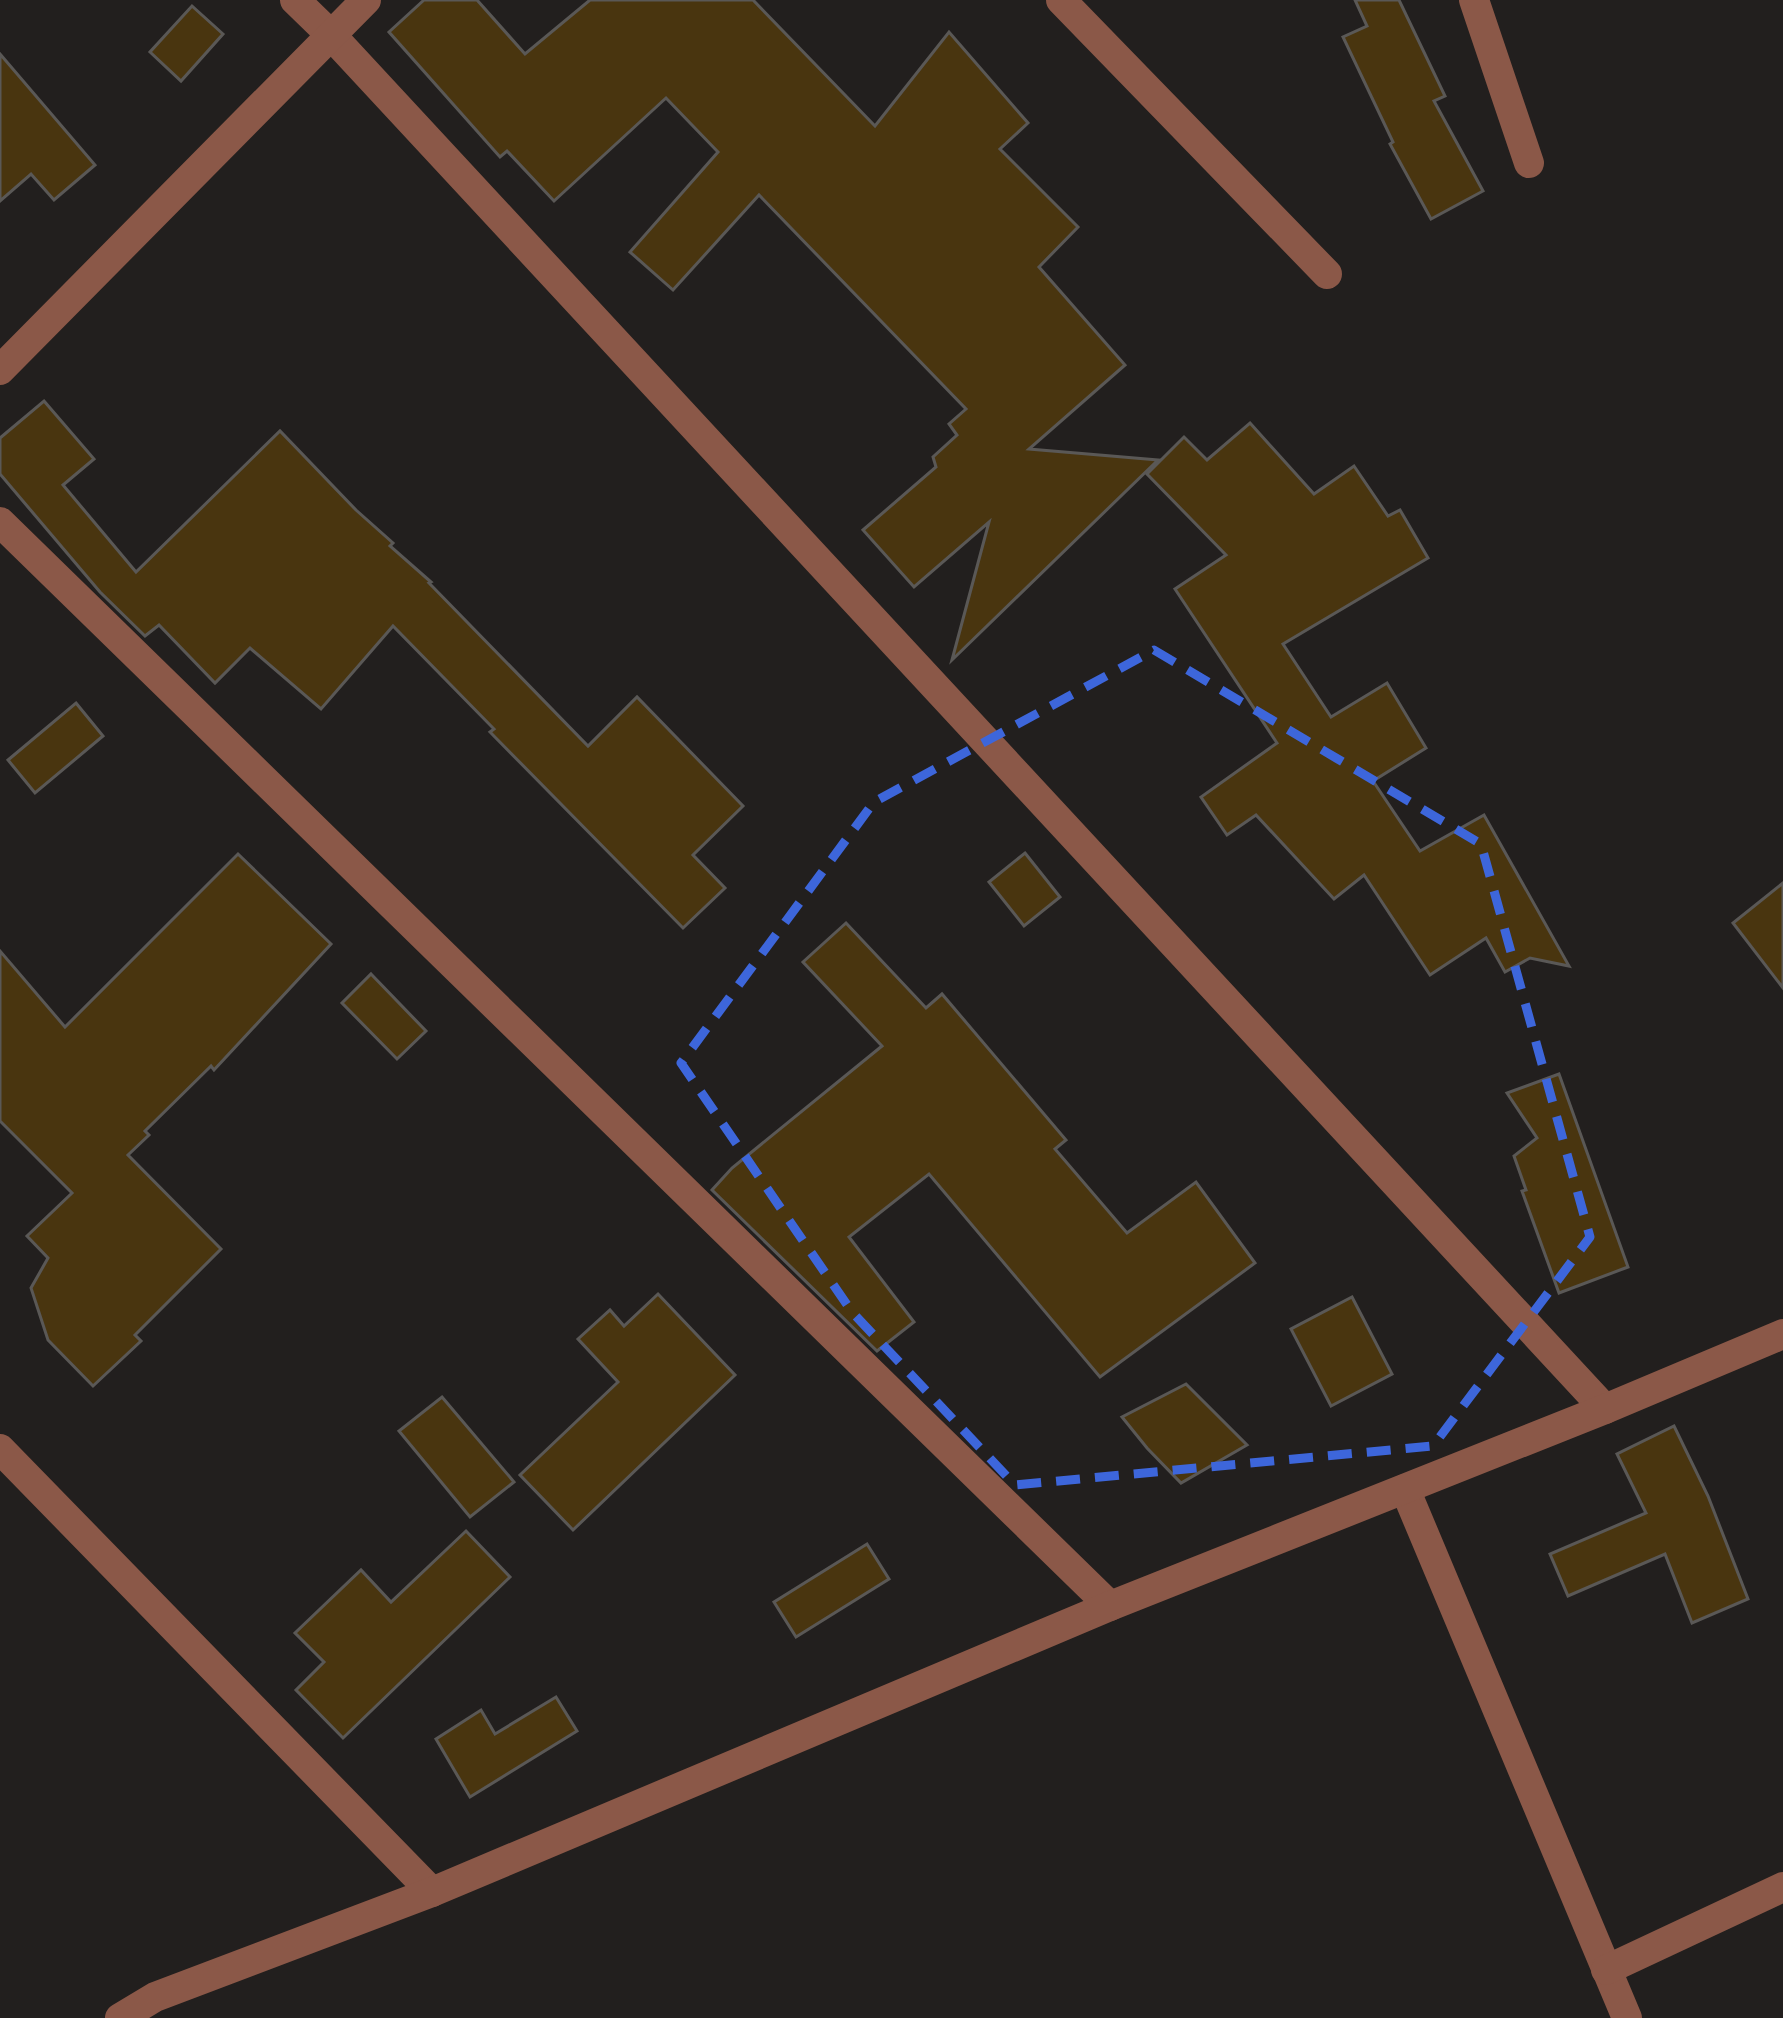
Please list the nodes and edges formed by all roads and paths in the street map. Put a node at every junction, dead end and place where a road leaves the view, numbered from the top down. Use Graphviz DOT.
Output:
graph roads {
  1 [pos="295,0"];
  2 [pos="366,0"];
  3 [pos="1060,0"];
  4 [pos="1474,0"];
  5 [pos="332,35"];
  6 [pos="1529,163"];
  7 [pos="1328,274"];
  8 [pos="0,370"];
  9 [pos="0,522"];
  10 [pos="1783,1334"];
  11 [pos="1605,1408"];
  12 [pos="0,1449"];
  13 [pos="1405,1489"];
  14 [pos="1110,1606"];
  15 [pos="1783,1887"];
  16 [pos="432,1892"];
  17 [pos="1606,1970"];
  18 [pos="120,2018"];
  19 [pos="1627,2018"];
  1 -- 5 [label="street"];
  2 -- 5 [label="street"];
  3 -- 7 [label="street"];
  4 -- 6 [label="street"];
  5 -- 8 [label="street"];
  5 -- 11 [label="street"];
  9 -- 14 [label="street"];
  10 -- 11 [label="street"];
  11 -- 13 [label="street"];
  12 -- 16 [label="street"];
  13 -- 14 [label="street"];
  13 -- 17 [label="street"];
  14 -- 16 [label="street"];
  15 -- 17 [label="street"];
  16 -- 18 [label="street"];
  17 -- 19 [label="street"];
}
